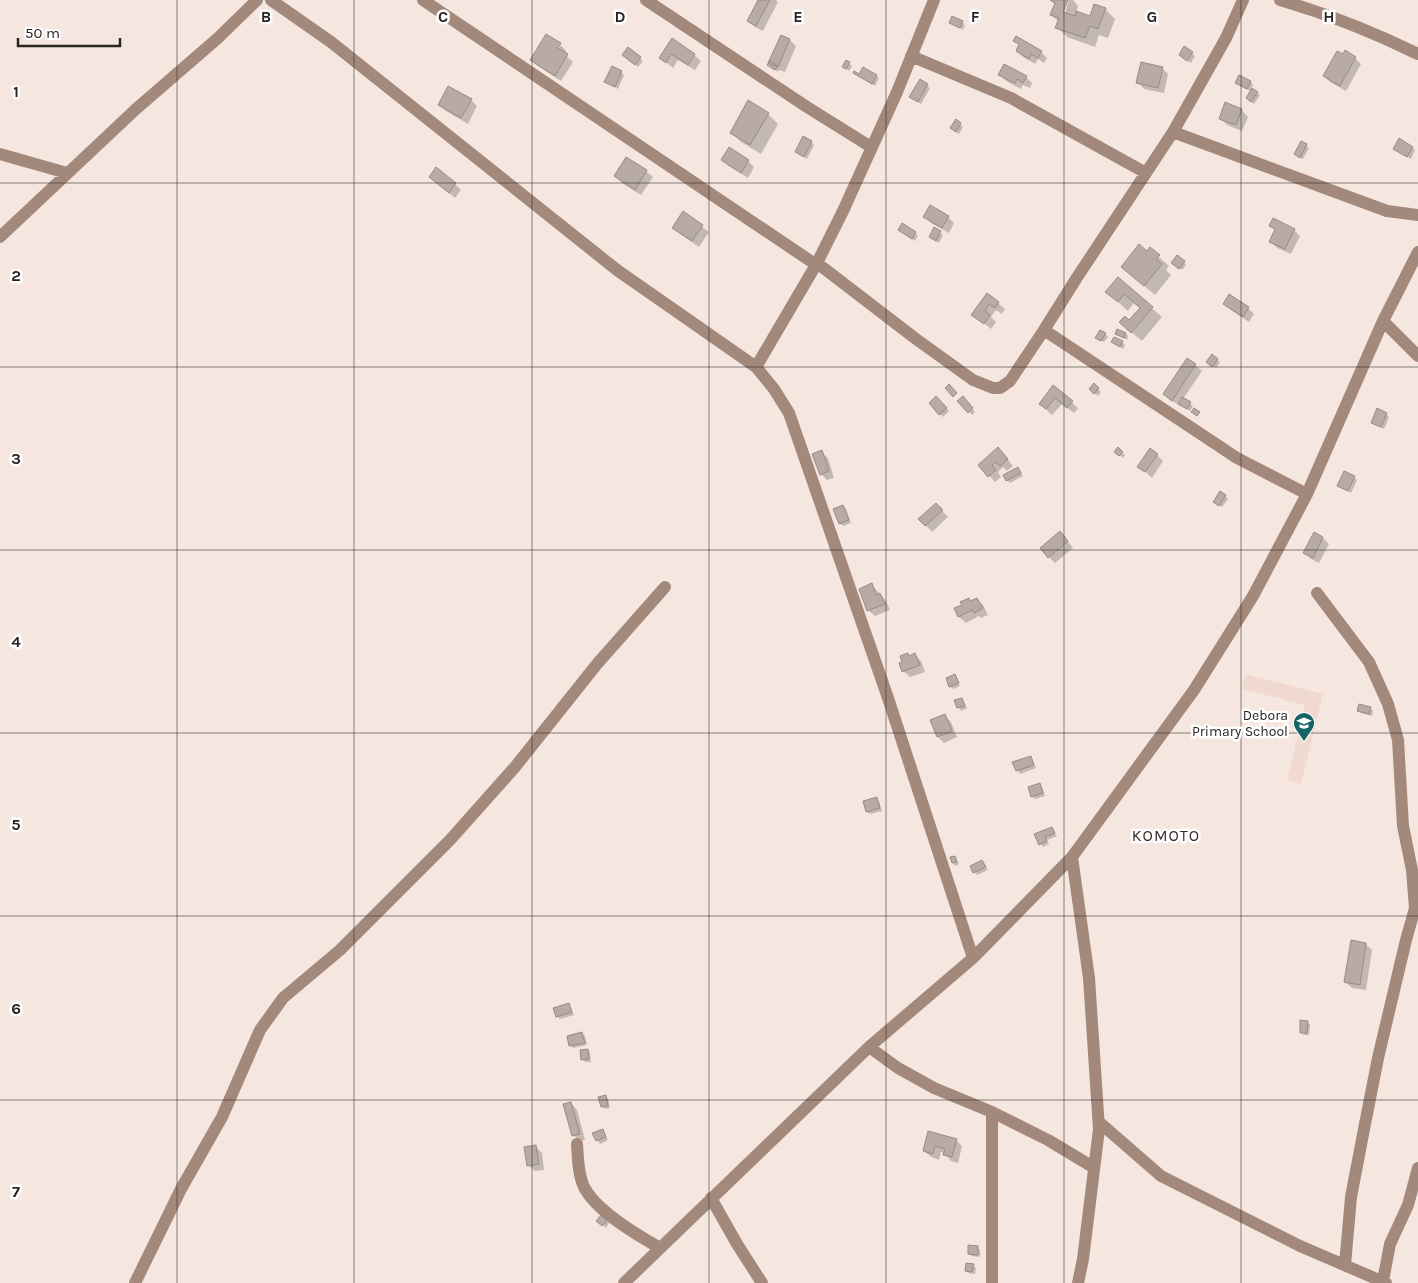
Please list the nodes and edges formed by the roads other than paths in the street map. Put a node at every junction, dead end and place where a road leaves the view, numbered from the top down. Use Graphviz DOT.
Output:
graph roads {
  1 [pos="257,0"];
  2 [pos="271,0"];
  3 [pos="423,0"];
  4 [pos="646,0"];
  5 [pos="934,0"];
  6 [pos="1243,0"];
  7 [pos="1280,0"];
  8 [pos="1418,54"];
  9 [pos="911,56"];
  10 [pos="1172,132"];
  11 [pos="871,147"];
  12 [pos="0,154"];
  13 [pos="67,173"];
  14 [pos="1146,173"];
  15 [pos="1418,215"];
  16 [pos="0,237"];
  17 [pos="1418,252"];
  18 [pos="817,263"];
  19 [pos="1383,321"];
  20 [pos="1044,330"];
  21 [pos="1418,356"];
  22 [pos="756,367"];
  23 [pos="1307,494"];
  24 [pos="665,587"];
  25 [pos="1317,593"];
  26 [pos="1072,857"];
  27 [pos="1415,871"];
  28 [pos="973,958"];
  29 [pos="869,1047"];
  30 [pos="992,1112"];
  31 [pos="1099,1122"];
  32 [pos="576,1144"];
  33 [pos="1093,1167"];
  34 [pos="1418,1168"];
  35 [pos="711,1198"];
  36 [pos="660,1248"];
  37 [pos="1346,1265"];
  38 [pos="1384,1282"];
  39 [pos="135,1283"];
  40 [pos="624,1283"];
  41 [pos="762,1283"];
  42 [pos="992,1283"];
  43 [pos="1078,1283"];
  1 -- 13 [label="street"];
  2 -- 22 [label="street"];
  3 -- 18 [label="street"];
  4 -- 11 [label="street"];
  5 -- 9 [label="street"];
  6 -- 10 [label="street"];
  7 -- 8 [label="street"];
  9 -- 11 [label="street"];
  9 -- 14 [label="street"];
  10 -- 14 [label="street"];
  10 -- 15 [label="street"];
  11 -- 18 [label="street"];
  12 -- 13 [label="street"];
  13 -- 16 [label="street"];
  14 -- 20 [label="street"];
  17 -- 19 [label="street"];
  18 -- 20 [label="street"];
  18 -- 22 [label="street"];
  19 -- 21 [label="street"];
  19 -- 23 [label="street"];
  20 -- 23 [label="street"];
  22 -- 28 [label="street"];
  23 -- 26 [label="street"];
  24 -- 39 [label="street"];
  25 -- 27 [label="street"];
  26 -- 28 [label="street"];
  26 -- 31 [label="street"];
  27 -- 37 [label="street"];
  28 -- 29 [label="street"];
  29 -- 30 [label="street"];
  29 -- 35 [label="street"];
  30 -- 33 [label="street"];
  30 -- 42 [label="street"];
  31 -- 33 [label="street"];
  31 -- 37 [label="street"];
  32 -- 36 [label="street"];
  33 -- 43 [label="street"];
  34 -- 38 [label="street"];
  35 -- 36 [label="street"];
  35 -- 41 [label="street"];
  36 -- 40 [label="street"];
  37 -- 38 [label="street"];
}
